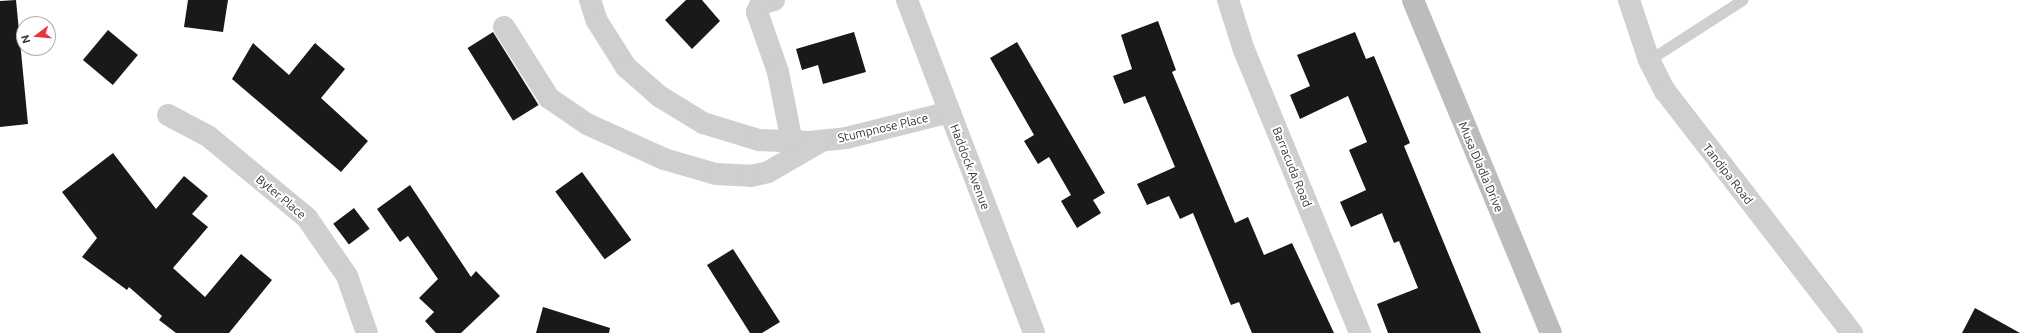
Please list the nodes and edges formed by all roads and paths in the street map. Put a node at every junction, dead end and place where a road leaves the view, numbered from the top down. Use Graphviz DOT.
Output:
graph roads {
  1 [pos="590,0"];
  2 [pos="774,0"];
  3 [pos="907,0"];
  4 [pos="1228,0"];
  5 [pos="1413,0"];
  6 [pos="1629,0"];
  7 [pos="1742,0"];
  8 [pos="504,27"];
  9 [pos="1649,60"];
  10 [pos="950,112"];
  11 [pos="168,115"];
  12 [pos="823,141"];
  13 [pos="792,142"];
  14 [pos="367,333"];
  15 [pos="1034,333"];
  16 [pos="1360,333"];
  17 [pos="1551,333"];
  18 [pos="1852,333"];
  1 -- 13 [label="street, Stumpnose Place"];
  2 -- 13 [label="street"];
  3 -- 10 [label="street, Haddock Avenue"];
  4 -- 16 [label="street, Barracuda Road"];
  5 -- 17 [label="street, Musa Dladla Drive"];
  6 -- 9 [label="street, Tandipa Road"];
  7 -- 9 [label="lane"];
  8 -- 12 [label="street"];
  9 -- 18 [label="street, Tandipa Road"];
  10 -- 12 [label="street, Stumpnose Place"];
  10 -- 15 [label="street, Haddock Avenue"];
  11 -- 14 [label="street, Byter Place"];
  12 -- 13 [label="street, Stumpnose Place"];
}
